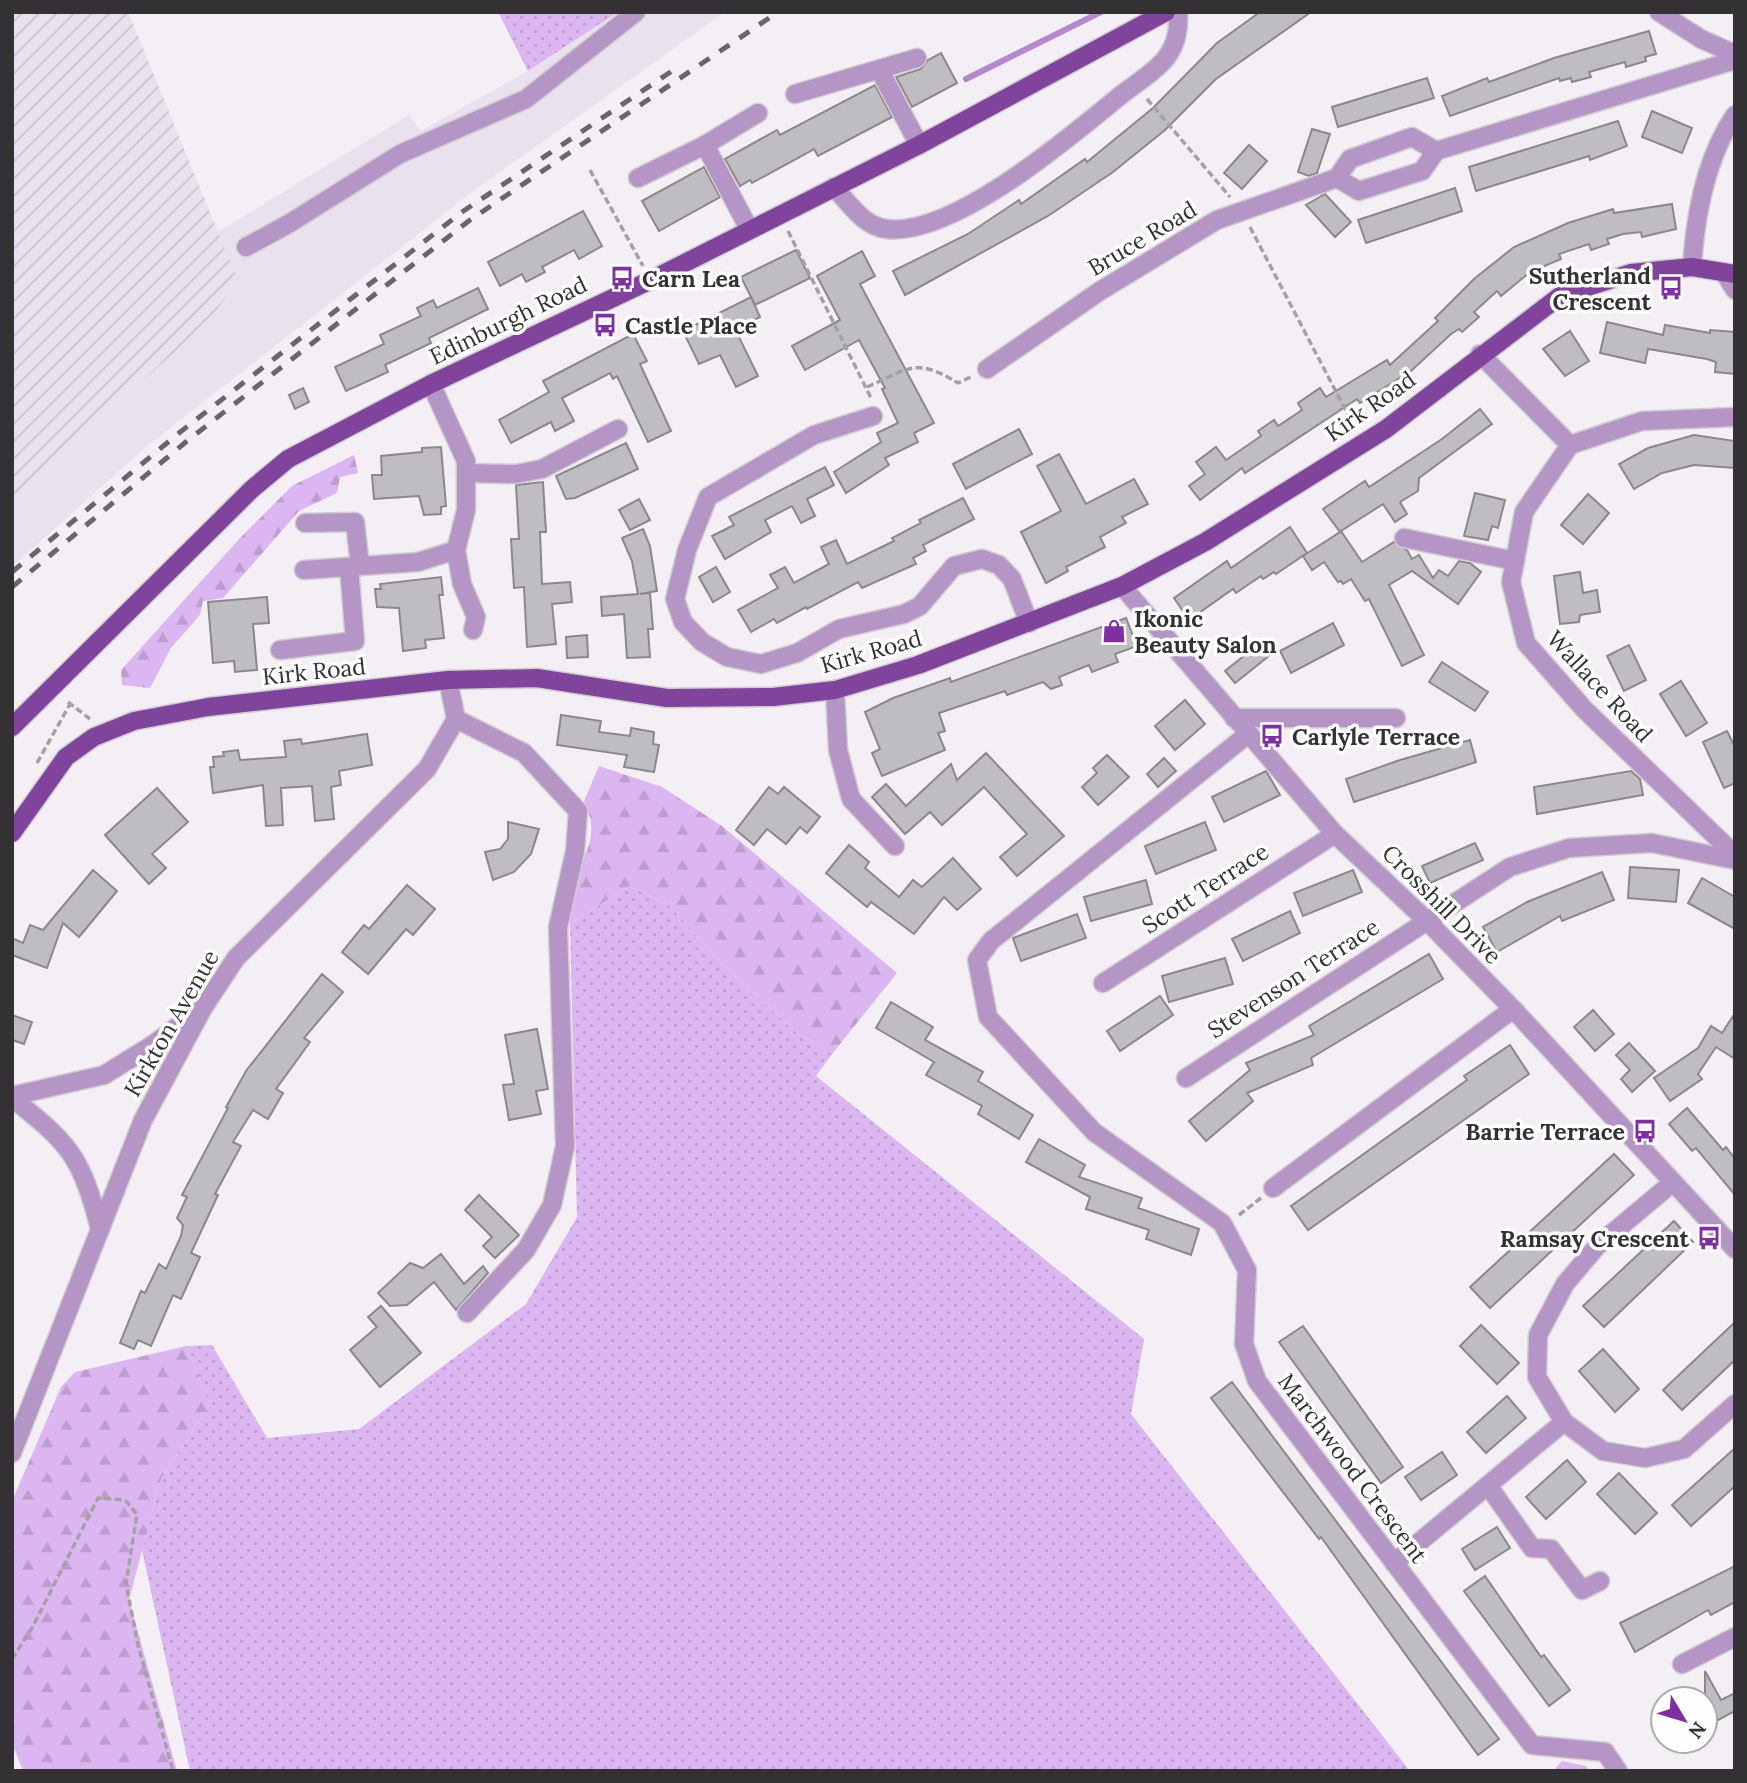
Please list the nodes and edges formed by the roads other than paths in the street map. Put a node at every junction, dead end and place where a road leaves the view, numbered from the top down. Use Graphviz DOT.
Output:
graph roads {
  1 [pos="636,12"];
  2 [pos="1166,12"];
  3 [pos="1178,12"];
  4 [pos="1659,12"];
  5 [pos="1735,54"];
  6 [pos="917,58"];
  7 [pos="1735,60"];
  8 [pos="880,71"];
  9 [pos="795,94"];
  10 [pos="758,113"];
  11 [pos="1735,115"];
  12 [pos="705,145"];
  13 [pos="919,145"];
  14 [pos="1436,151"];
  15 [pos="638,178"];
  16 [pos="1337,178"];
  17 [pos="834,187"];
  18 [pos="749,229"];
  19 [pos="246,247"];
  20 [pos="1692,267"];
  21 [pos="1730,274"];
  22 [pos="1735,290"];
  23 [pos="1480,354"];
  24 [pos="987,369"];
  25 [pos="431,384"];
  26 [pos="873,416"];
  27 [pos="1735,417"];
  28 [pos="618,429"];
  29 [pos="1570,445"];
  30 [pos="466,472"];
  31 [pos="305,523"];
  32 [pos="1404,538"];
  33 [pos="456,550"];
  34 [pos="1515,561"];
  35 [pos="355,566"];
  36 [pos="304,570"];
  37 [pos="1122,586"];
  38 [pos="1029,623"];
  39 [pos="473,630"];
  40 [pos="280,650"];
  41 [pos="449,680"];
  42 [pos="835,690"];
  43 [pos="1234,718"];
  44 [pos="1396,718"];
  45 [pos="456,719"];
  46 [pos="12,727"];
  47 [pos="1248,734"];
  48 [pos="12,833"];
  49 [pos="1335,834"];
  50 [pos="895,846"];
  51 [pos="1735,857"];
  52 [pos="1426,920"];
  53 [pos="1103,983"];
  54 [pos="203,1008"];
  55 [pos="1513,1009"];
  56 [pos="1186,1078"];
  57 [pos="12,1097"];
  58 [pos="1671,1184"];
  59 [pos="1273,1188"];
  60 [pos="100,1229"];
  61 [pos="1734,1247"];
  62 [pos="467,1313"];
  63 [pos="1735,1404"];
  64 [pos="1564,1423"];
  65 [pos="12,1453"];
  66 [pos="1489,1487"];
  67 [pos="1394,1563"];
  68 [pos="1600,1581"];
  69 [pos="1735,1637"];
  70 [pos="1682,1664"];
  71 [pos="1618,1771"];
  1 -- 19 [label="street"];
  2 -- 13 [label="main road, Edinburgh Road"];
  3 -- 17 [label="street"];
  4 -- 5 [label="street"];
  6 -- 8 [label="street"];
  7 -- 14 [label="street"];
  8 -- 9 [label="street"];
  8 -- 13 [label="street"];
  10 -- 12 [label="street"];
  11 -- 20 [label="street"];
  12 -- 15 [label="street"];
  12 -- 18 [label="street"];
  13 -- 17 [label="main road, Edinburgh Road"];
  14 -- 16 [label="street"];
  14 -- 16 [label="street, Bruce Road"];
  16 -- 24 [label="street, Bruce Road"];
  17 -- 18 [label="main road, Edinburgh Road"];
  18 -- 25 [label="main road, Edinburgh Road"];
  20 -- 21 [label="main road, Kirk Road"];
  20 -- 23 [label="main road, Kirk Road"];
  21 -- 22 [label="street"];
  23 -- 29 [label="street"];
  23 -- 37 [label="main road, Kirk Road"];
  25 -- 30 [label="street"];
  25 -- 46 [label="main road, Edinburgh Road"];
  26 -- 38 [label="street"];
  27 -- 29 [label="street"];
  28 -- 30 [label="street"];
  29 -- 34 [label="street, Wallace Road"];
  30 -- 33 [label="street"];
  31 -- 35 [label="street"];
  32 -- 34 [label="street"];
  33 -- 35 [label="street"];
  33 -- 39 [label="street"];
  34 -- 51 [label="street, Wallace Road"];
  35 -- 36 [label="street"];
  35 -- 40 [label="street"];
  37 -- 38 [label="main road, Kirk Road"];
  37 -- 43 [label="street, Crosshill Drive"];
  38 -- 42 [label="main road, Kirk Road"];
  41 -- 42 [label="main road, Kirk Road"];
  41 -- 45 [label="street"];
  41 -- 48 [label="main road, Kirk Road"];
  42 -- 50 [label="street"];
  43 -- 44 [label="street"];
  43 -- 47 [label="street, Crosshill Drive"];
  45 -- 54 [label="street, Kirkton Avenue"];
  45 -- 62 [label="street"];
  47 -- 49 [label="street, Crosshill Drive"];
  47 -- 67 [label="street, Marchwood Crescent"];
  49 -- 52 [label="street, Crosshill Drive"];
  49 -- 53 [label="street, Scott Terrace"];
  51 -- 52 [label="street, Stevenson Terrace"];
  52 -- 55 [label="street, Crosshill Drive"];
  52 -- 56 [label="street, Stevenson Terrace"];
  54 -- 57 [label="street"];
  54 -- 60 [label="street, Kirkton Avenue"];
  55 -- 58 [label="street, Crosshill Drive"];
  55 -- 59 [label="street"];
  57 -- 60 [label="street"];
  58 -- 61 [label="street, Crosshill Drive"];
  58 -- 64 [label="street"];
  60 -- 65 [label="street, Kirkton Avenue"];
  63 -- 64 [label="street"];
  64 -- 66 [label="street"];
  66 -- 67 [label="street"];
  66 -- 68 [label="street"];
  67 -- 71 [label="street, Marchwood Crescent"];
  69 -- 70 [label="street"];
}
